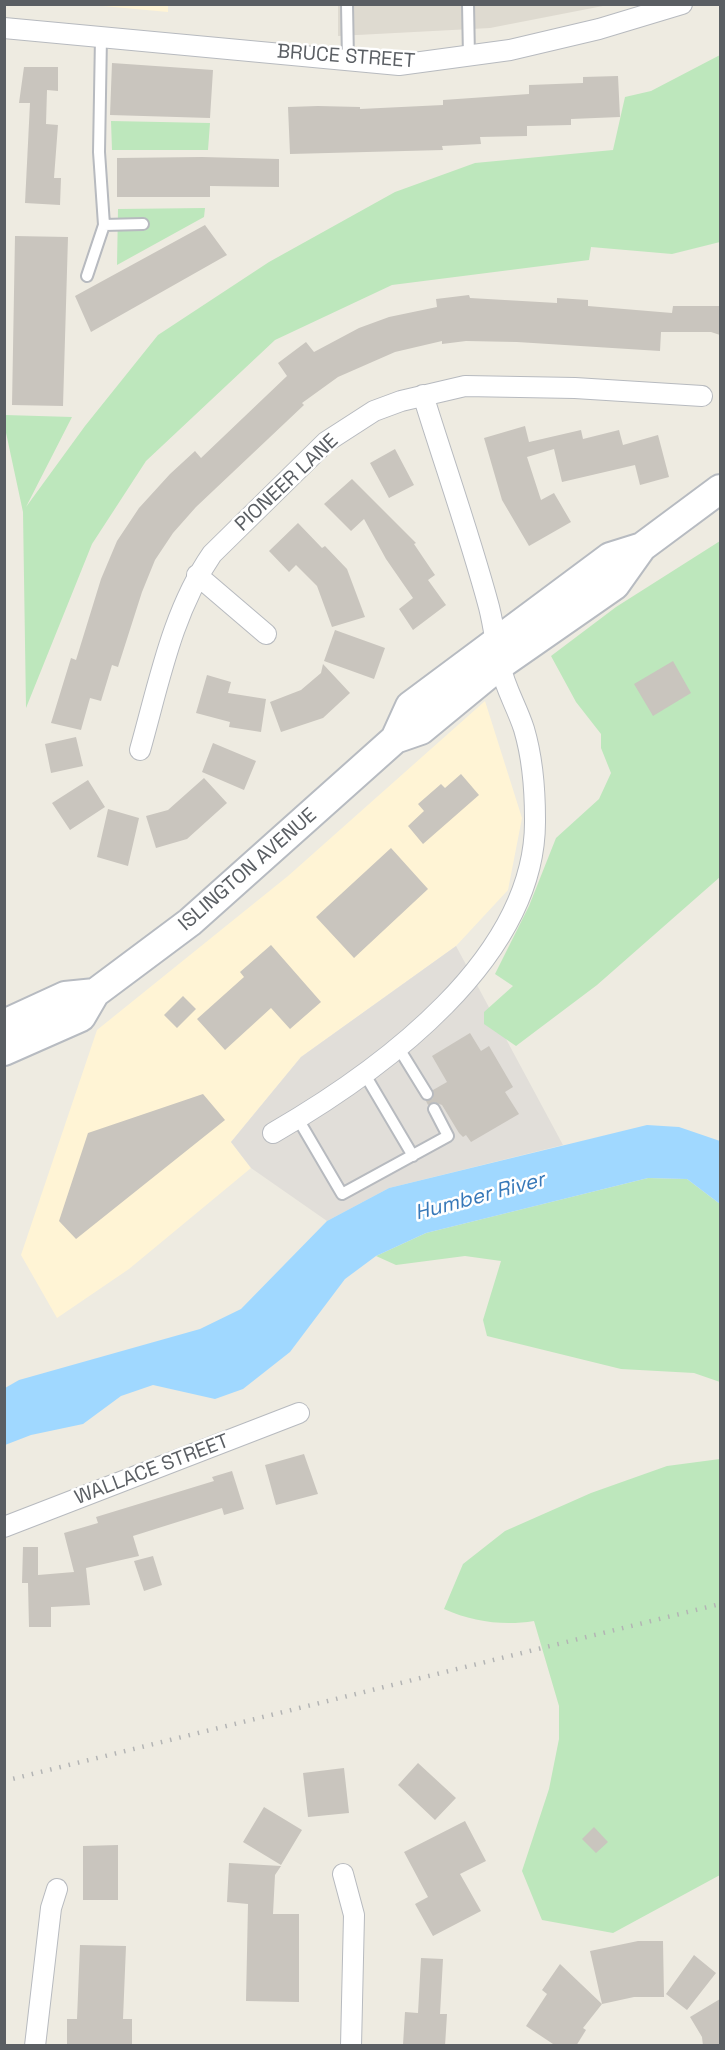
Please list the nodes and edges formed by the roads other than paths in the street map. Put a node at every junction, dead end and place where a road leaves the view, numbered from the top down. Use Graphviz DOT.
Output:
graph roads {
  1 [pos="347,4"];
  2 [pos="468,4"];
  3 [pos="682,4"];
  4 [pos="4,28"];
  5 [pos="101,37"];
  6 [pos="469,57"];
  7 [pos="348,61"];
  8 [pos="143,224"];
  9 [pos="104,225"];
  10 [pos="87,276"];
  11 [pos="423,395"];
  12 [pos="702,396"];
  13 [pos="720,489"];
  14 [pos="197,575"];
  15 [pos="266,634"];
  16 [pos="498,654"];
  17 [pos="140,750"];
  18 [pos="95,993"];
  19 [pos="4,1024"];
  20 [pos="398,1047"];
  21 [pos="4,1052"];
  22 [pos="364,1073"];
  23 [pos="427,1094"];
  24 [pos="434,1109"];
  25 [pos="298,1119"];
  26 [pos="273,1133"];
  27 [pos="413,1156"];
  28 [pos="299,1413"];
  29 [pos="4,1527"];
  30 [pos="343,1874"];
  31 [pos="57,1889"];
  32 [pos="35,2046"];
  33 [pos="351,2046"];
  1 -- 7 [label="lane"];
  2 -- 6 [label="lane"];
  3 -- 6 [label="street, BRUCE STREET"];
  4 -- 5 [label="street, BRUCE STREET"];
  5 -- 7 [label="street, BRUCE STREET"];
  5 -- 9 [label="lane"];
  6 -- 7 [label="street, BRUCE STREET"];
  8 -- 9 [label="lane"];
  9 -- 10 [label="lane"];
  11 -- 12 [label="street, PIONEER LANE"];
  11 -- 14 [label="street, PIONEER LANE"];
  11 -- 16 [label="street"];
  13 -- 16 [label="main road, ISLINGTON AVENUE"];
  14 -- 15 [label="street"];
  14 -- 17 [label="street, PIONEER LANE"];
  16 -- 18 [label="main road, ISLINGTON AVENUE"];
  16 -- 20 [label="street"];
  18 -- 19 [label="main road"];
  18 -- 21 [label="main road, ISLINGTON AVENUE"];
  20 -- 22 [label="street"];
  20 -- 23 [label="lane"];
  22 -- 25 [label="street"];
  22 -- 27 [label="lane"];
  24 -- 27 [label="lane"];
  25 -- 26 [label="street"];
  25 -- 27 [label="lane"];
  28 -- 29 [label="street, WALLACE STREET"];
  30 -- 33 [label="street"];
  31 -- 32 [label="street"];
}
